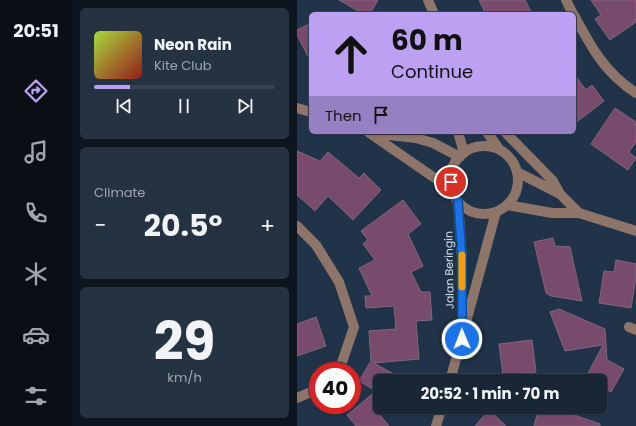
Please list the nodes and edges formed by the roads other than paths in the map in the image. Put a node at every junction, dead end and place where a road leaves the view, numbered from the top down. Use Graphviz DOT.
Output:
graph roads {
  1 [pos="428,0"];
  2 [pos="566,0"];
  3 [pos="433,12"];
  4 [pos="572,12"];
  5 [pos="576,18"];
  6 [pos="636,93"];
  7 [pos="297,108"];
  8 [pos="309,111"];
  9 [pos="371,134"];
  10 [pos="384,134"];
  11 [pos="458,134"];
  12 [pos="488,134"];
  13 [pos="507,134"];
  14 [pos="499,150"];
  15 [pos="462,155"];
  16 [pos="517,172"];
  17 [pos="452,190"];
  18 [pos="560,194"];
  19 [pos="458,201"];
  20 [pos="507,205"];
  21 [pos="496,212"];
  22 [pos="579,213"];
  23 [pos="297,226"];
  24 [pos="636,230"];
  25 [pos="462,339"];
  26 [pos="342,362"];
  27 [pos="452,374"];
  28 [pos="309,393"];
  29 [pos="297,398"];
  30 [pos="440,414"];
  31 [pos="436,426"];
  1 -- 3 [label="street"];
  2 -- 4 [label="street"];
  5 -- 6 [label="street"];
  7 -- 8 [label="street"];
  9 -- 17 [label="street"];
  10 -- 15 [label="street"];
  11 -- 15 [label="street"];
  12 -- 14 [label="street"];
  13 -- 18 [label="street"];
  14 -- 15 [label="street"];
  14 -- 16 [label="street"];
  15 -- 17 [label="street"];
  16 -- 18 [label="street"];
  16 -- 20 [label="street"];
  17 -- 19 [label="street"];
  18 -- 22 [label="street"];
  19 -- 21 [label="street"];
  19 -- 25 [label="street, Jalan Beringin"];
  20 -- 21 [label="street"];
  20 -- 22 [label="street"];
  21 -- 25 [label="street, Jalan Beringin"];
  22 -- 24 [label="street"];
  23 -- 26 [label="street"];
  25 -- 27 [label="street, Jalan Beringin"];
  28 -- 29 [label="street"];
  30 -- 31 [label="street"];
}
